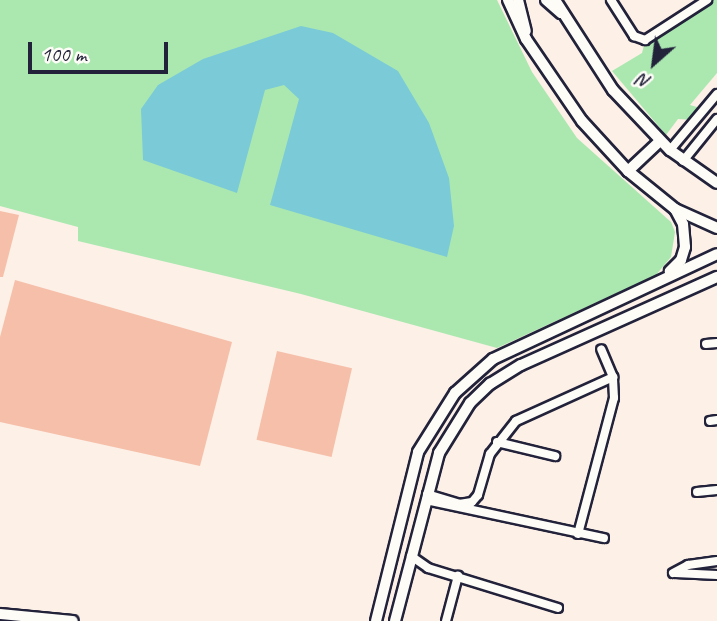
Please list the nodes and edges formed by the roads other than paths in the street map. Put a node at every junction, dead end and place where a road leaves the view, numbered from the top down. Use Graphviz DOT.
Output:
graph roads {
  1 [pos="508,0"];
  2 [pos="518,0"];
  3 [pos="546,0"];
  4 [pos="555,0"];
  5 [pos="611,0"];
  6 [pos="707,0"];
  7 [pos="563,15"];
  8 [pos="526,39"];
  9 [pos="717,94"];
  10 [pos="700,115"];
  11 [pos="715,124"];
  12 [pos="660,141"];
  13 [pos="670,150"];
  14 [pos="683,161"];
  15 [pos="628,171"];
  16 [pos="717,183"];
  17 [pos="676,209"];
  18 [pos="717,228"];
  19 [pos="717,254"];
  20 [pos="717,277"];
  21 [pos="661,279"];
  22 [pos="717,343"];
  23 [pos="706,344"];
  24 [pos="601,349"];
  25 [pos="613,377"];
  26 [pos="497,442"];
  27 [pos="555,456"];
  28 [pos="717,490"];
  29 [pos="696,492"];
  30 [pos="427,497"];
  31 [pos="579,534"];
  32 [pos="604,538"];
  33 [pos="411,556"];
  34 [pos="717,561"];
  35 [pos="428,568"];
  36 [pos="407,572"];
  37 [pos="717,575"];
  38 [pos="458,576"];
  39 [pos="558,607"];
  40 [pos="0,614"];
  41 [pos="73,621"];
  42 [pos="376,621"];
  43 [pos="395,621"];
  44 [pos="446,621"];
  1 -- 8 [label="street"];
  2 -- 8 [label="street"];
  3 -- 7 [label="street"];
  4 -- 7 [label="street"];
  5 -- 6 [label="street"];
  7 -- 12 [label="street"];
  8 -- 15 [label="street"];
  9 -- 10 [label="street"];
  10 -- 11 [label="street"];
  10 -- 13 [label="street"];
  11 -- 14 [label="street"];
  12 -- 13 [label="street"];
  12 -- 15 [label="street"];
  13 -- 14 [label="street"];
  14 -- 16 [label="street"];
  15 -- 17 [label="street"];
  17 -- 18 [label="street"];
  17 -- 21 [label="street"];
  19 -- 21 [label="street"];
  20 -- 30 [label="street"];
  21 -- 42 [label="street"];
  22 -- 23 [label="street"];
  24 -- 25 [label="street"];
  25 -- 26 [label="street"];
  25 -- 31 [label="street"];
  26 -- 27 [label="street"];
  26 -- 30 [label="street"];
  28 -- 29 [label="street"];
  30 -- 31 [label="street"];
  30 -- 33 [label="street"];
  31 -- 32 [label="street"];
  33 -- 35 [label="street"];
  33 -- 36 [label="street"];
  34 -- 37 [label="street"];
  35 -- 36 [label="street"];
  35 -- 38 [label="street"];
  36 -- 43 [label="street"];
  38 -- 39 [label="street"];
  38 -- 44 [label="street"];
  40 -- 41 [label="street"];
}
